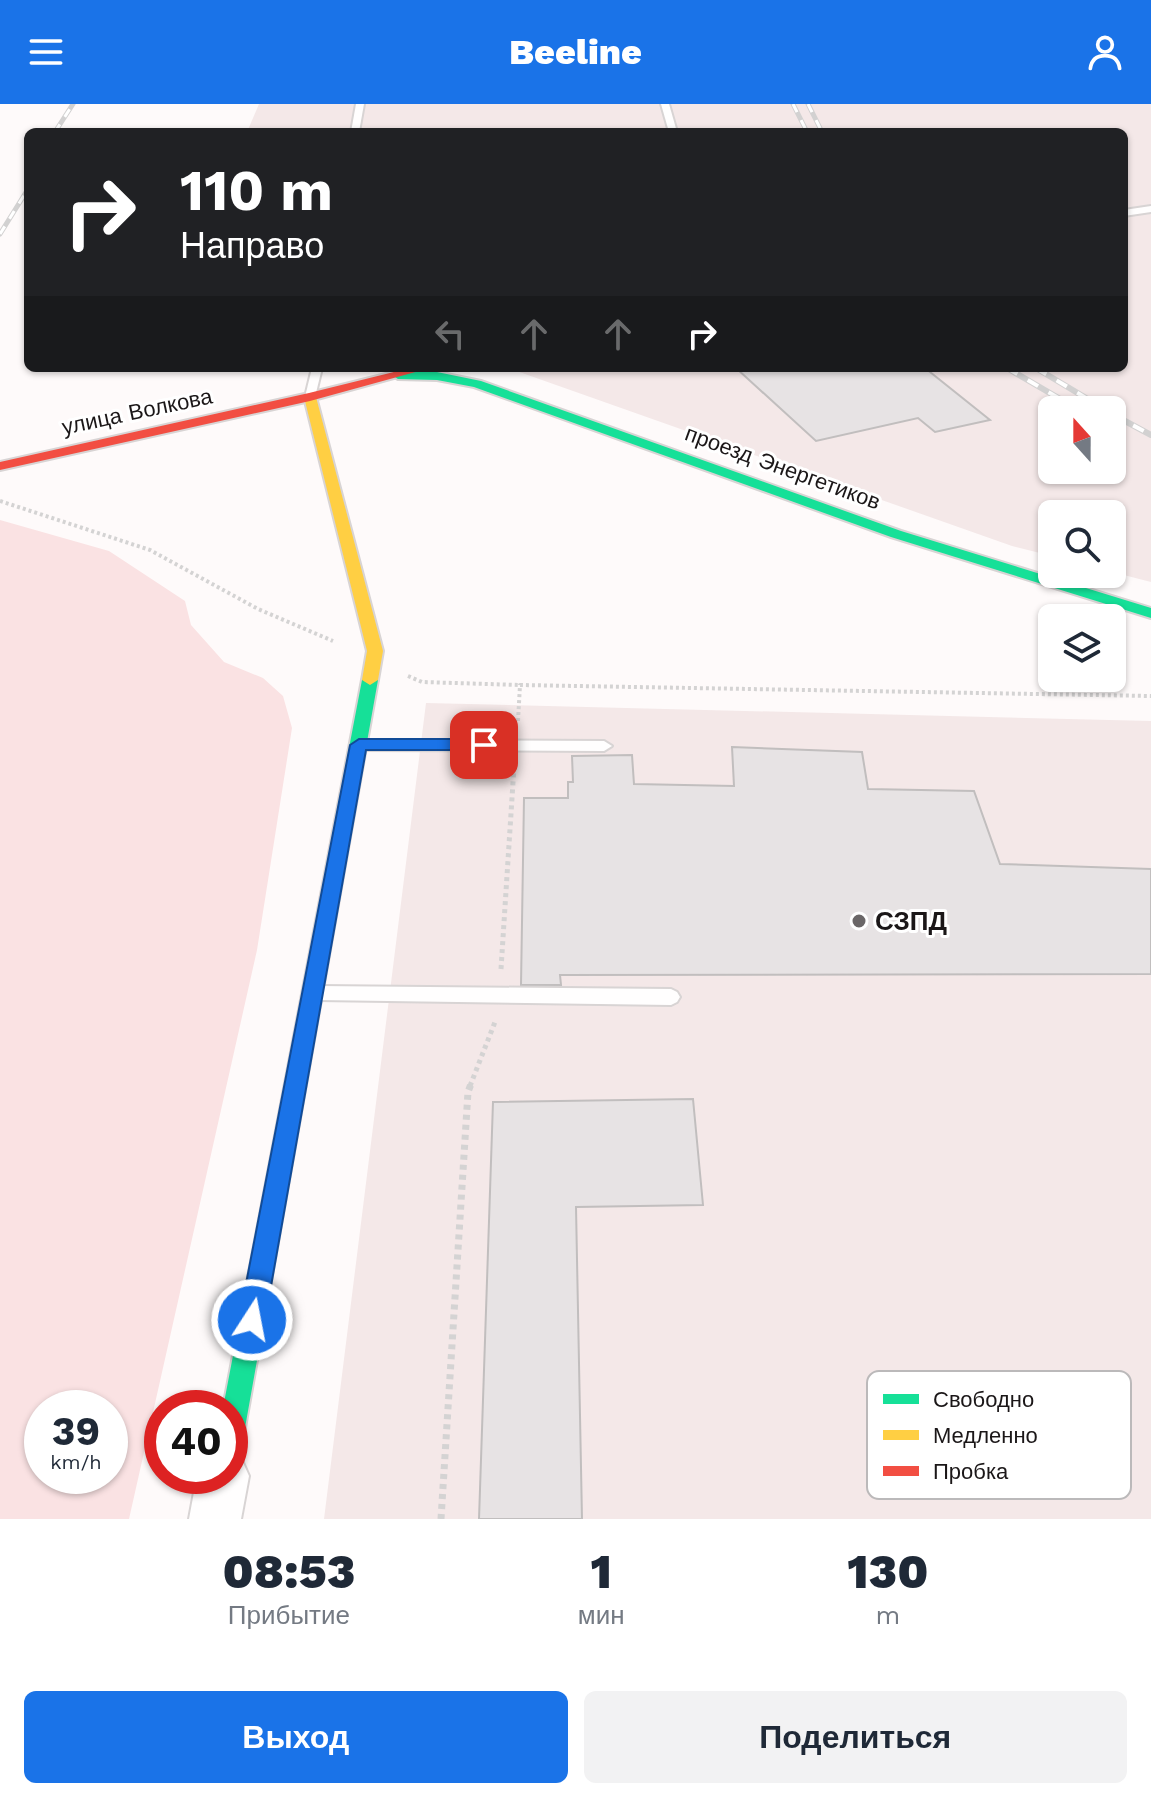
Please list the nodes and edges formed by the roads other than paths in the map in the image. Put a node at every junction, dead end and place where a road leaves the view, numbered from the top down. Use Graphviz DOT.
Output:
graph roads {
  1 [pos="360,104"];
  2 [pos="665,104"];
  3 [pos="356,128"];
  4 [pos="672,128"];
  5 [pos="1151,209"];
  6 [pos="1128,212"];
  7 [pos="316,372"];
  8 [pos="409,372"];
  9 [pos="398,375"];
  10 [pos="310,397"];
  11 [pos="0,466"];
  12 [pos="1151,613"];
  13 [pos="359,745"];
  14 [pos="604,746"];
  15 [pos="313,993"];
  16 [pos="671,997"];
  17 [pos="239,1390"];
  18 [pos="220,1494"];
  19 [pos="215,1519"];
  1 -- 3 [label="lane"];
  2 -- 4 [label="lane"];
  5 -- 6 [label="lane"];
  7 -- 10 [label="lane"];
  8 -- 9 [label="street, улица Волкова"];
  9 -- 10 [label="street, улица Волкова"];
  9 -- 12 [label="street, проезд Энергетиков"];
  10 -- 11 [label="street, улица Волкова"];
  10 -- 13 [label="street"];
  13 -- 14 [label="lane"];
  13 -- 15 [label="street"];
  15 -- 16 [label="lane"];
  15 -- 17 [label="street"];
  18 -- 19 [label="street"];
}
